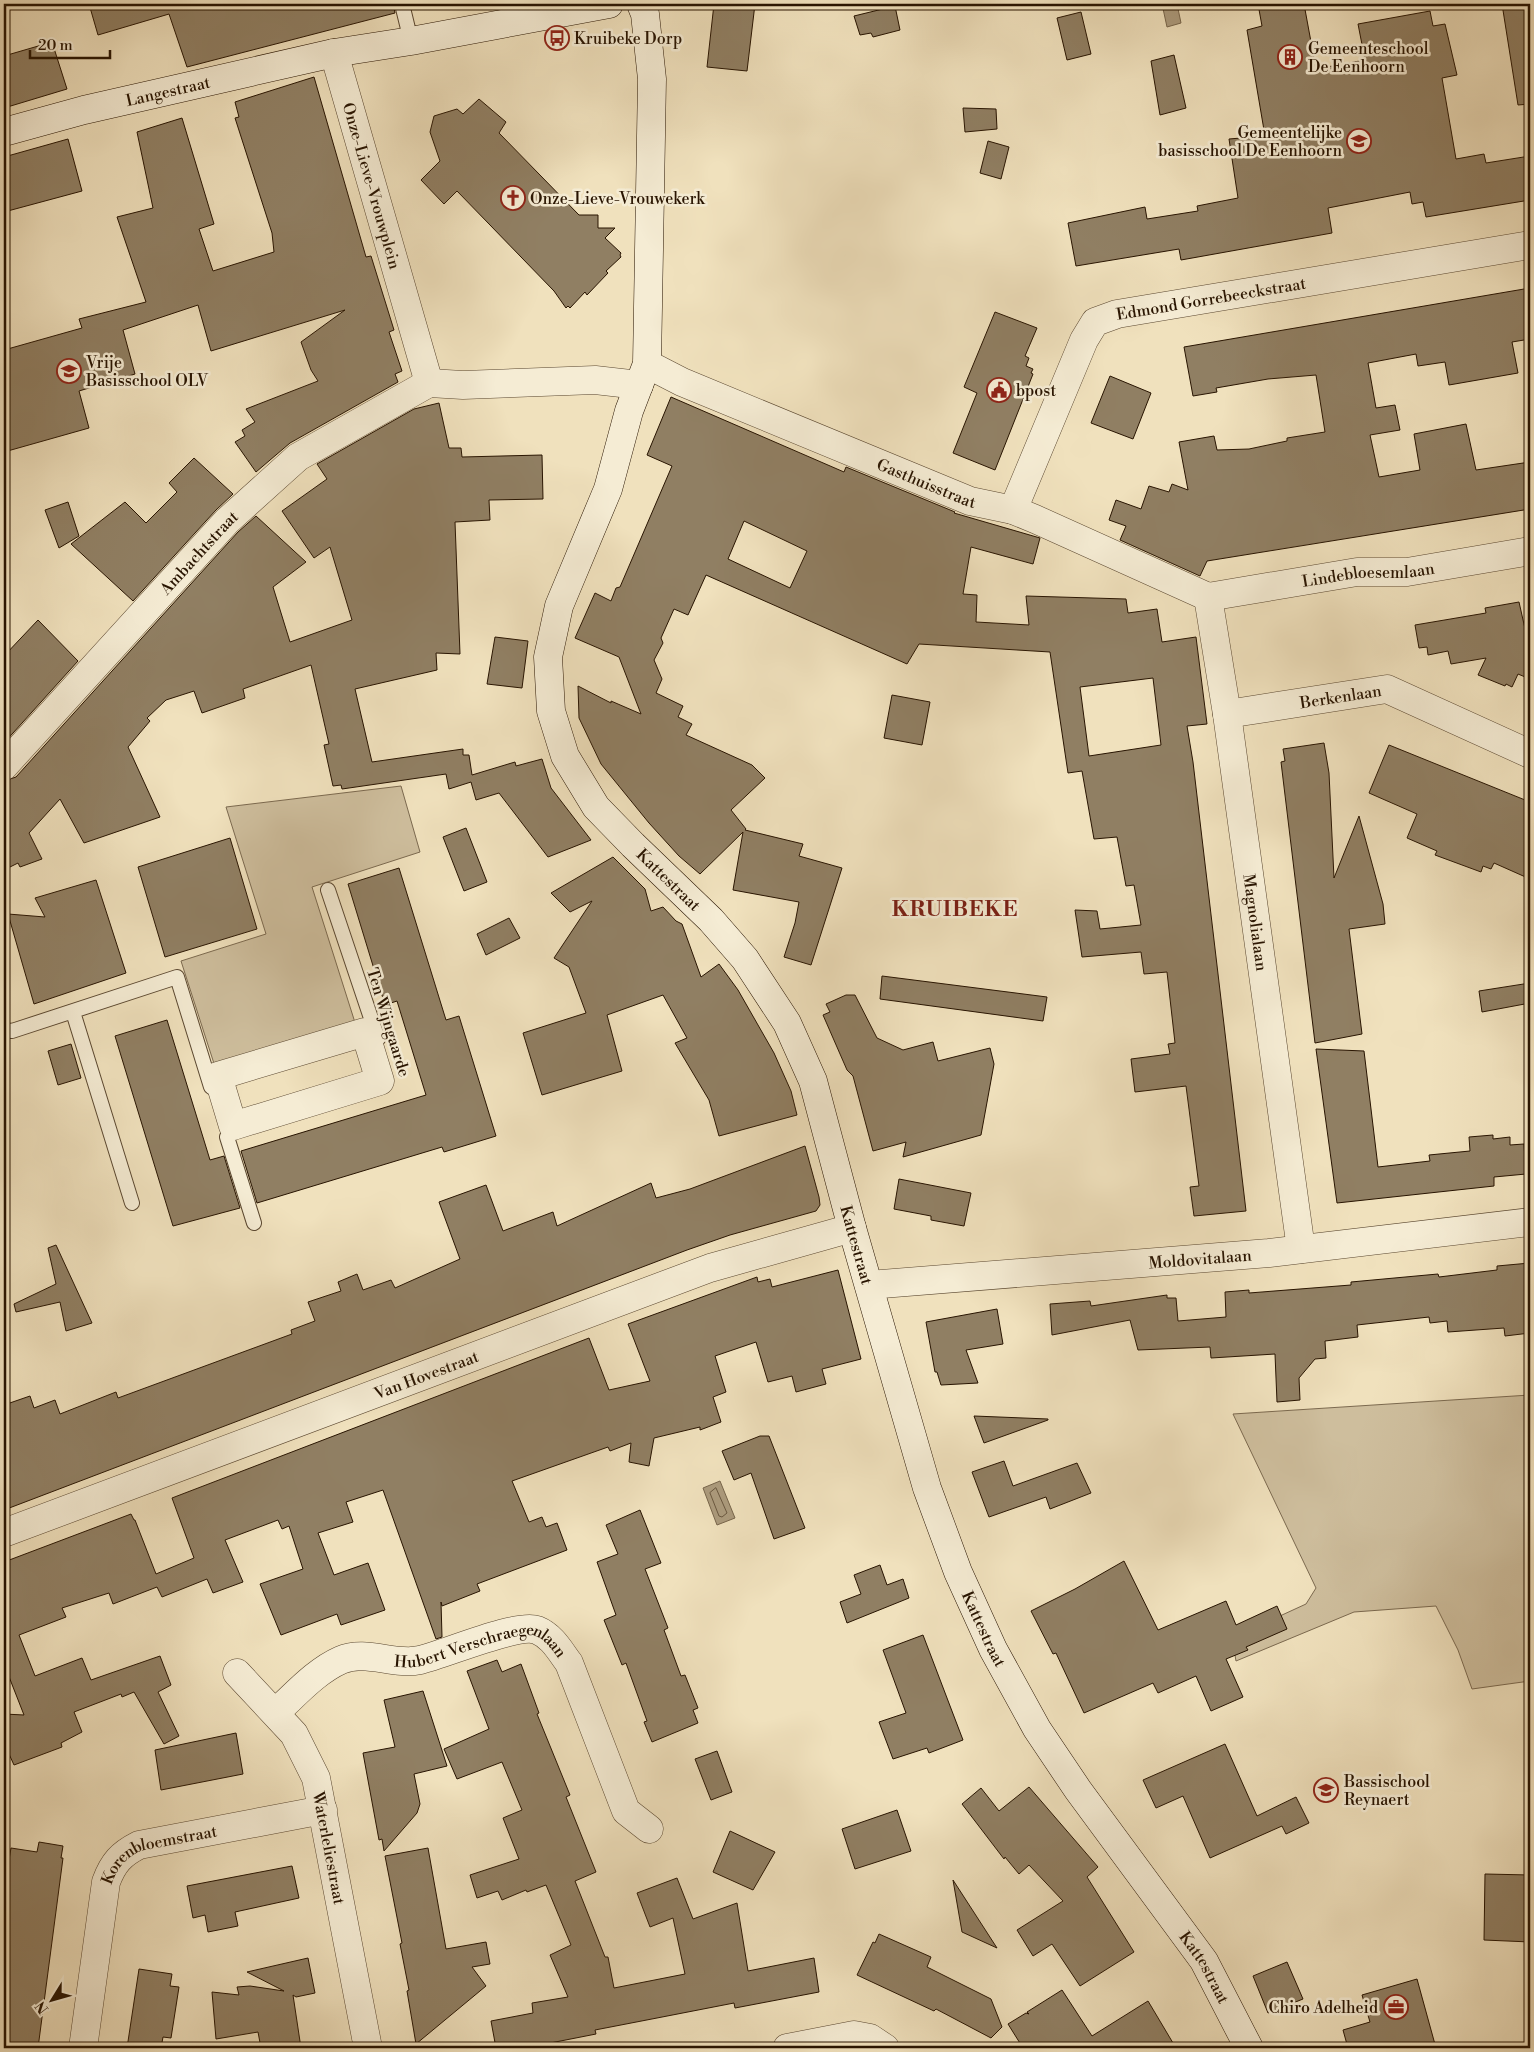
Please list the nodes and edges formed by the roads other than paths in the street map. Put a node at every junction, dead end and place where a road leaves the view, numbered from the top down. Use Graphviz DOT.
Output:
graph roads {
  1 [pos="402,4"];
  2 [pos="609,4"];
  3 [pos="642,4"];
  4 [pos="412,41"];
  5 [pos="334,53"];
  6 [pos="4,132"];
  7 [pos="1530,245"];
  8 [pos="643,375"];
  9 [pos="429,383"];
  10 [pos="1013,510"];
  11 [pos="1530,550"];
  12 [pos="1208,597"];
  13 [pos="1227,714"];
  14 [pos="1530,754"];
  15 [pos="4,766"];
  16 [pos="328,890"];
  17 [pos="73,1012"];
  18 [pos="4,1030"];
  19 [pos="230,1131"];
  20 [pos="132,1203"];
  21 [pos="1530,1222"];
  22 [pos="254,1223"];
  23 [pos="852,1228"];
  24 [pos="1301,1249"];
  25 [pos="868,1285"];
  26 [pos="4,1533"];
  27 [pos="237,1673"];
  28 [pos="276,1712"];
  29 [pos="323,1810"];
  30 [pos="648,1829"];
  31 [pos="83,2048"];
  32 [pos="368,2048"];
  33 [pos="787,2048"];
  34 [pos="884,2048"];
  35 [pos="1248,2048"];
  1 -- 4 [label="lane"];
  2 -- 4 [label="street"];
  3 -- 8 [label="street"];
  4 -- 5 [label="street"];
  5 -- 6 [label="street, Langestraat"];
  5 -- 9 [label="street, Onze-Lieve-Vrouwplein"];
  7 -- 10 [label="street, Edmond Gorrebeeckstraat"];
  8 -- 9 [label="street"];
  8 -- 10 [label="street, Gasthuisstraat"];
  8 -- 23 [label="street, Kattestraat"];
  9 -- 15 [label="street, Ambachtstraat"];
  10 -- 12 [label="street, Gasthuisstraat"];
  11 -- 12 [label="street, Lindebloesemlaan"];
  12 -- 13 [label="street, Magnolialaan"];
  13 -- 14 [label="street, Berkenlaan"];
  13 -- 24 [label="street, Magnolialaan"];
  16 -- 19 [label="lane, Ten Wijngaarde"];
  17 -- 18 [label="lane"];
  17 -- 19 [label="lane"];
  17 -- 20 [label="lane"];
  19 -- 19 [label="street"];
  19 -- 22 [label="lane"];
  21 -- 24 [label="street, Moldovitalaan"];
  23 -- 25 [label="street, Kattestraat"];
  23 -- 26 [label="street, Van Hovestraat"];
  24 -- 25 [label="street, Moldovitalaan"];
  25 -- 35 [label="street, Kattestraat"];
  27 -- 28 [label="street, Waterleliestraat"];
  28 -- 29 [label="street, Waterleliestraat"];
  28 -- 30 [label="street, Hubert Verschraegenlaan"];
  29 -- 31 [label="street, Korenbloemstraat"];
  29 -- 32 [label="street, Waterleliestraat"];
  33 -- 34 [label="street"];
}
